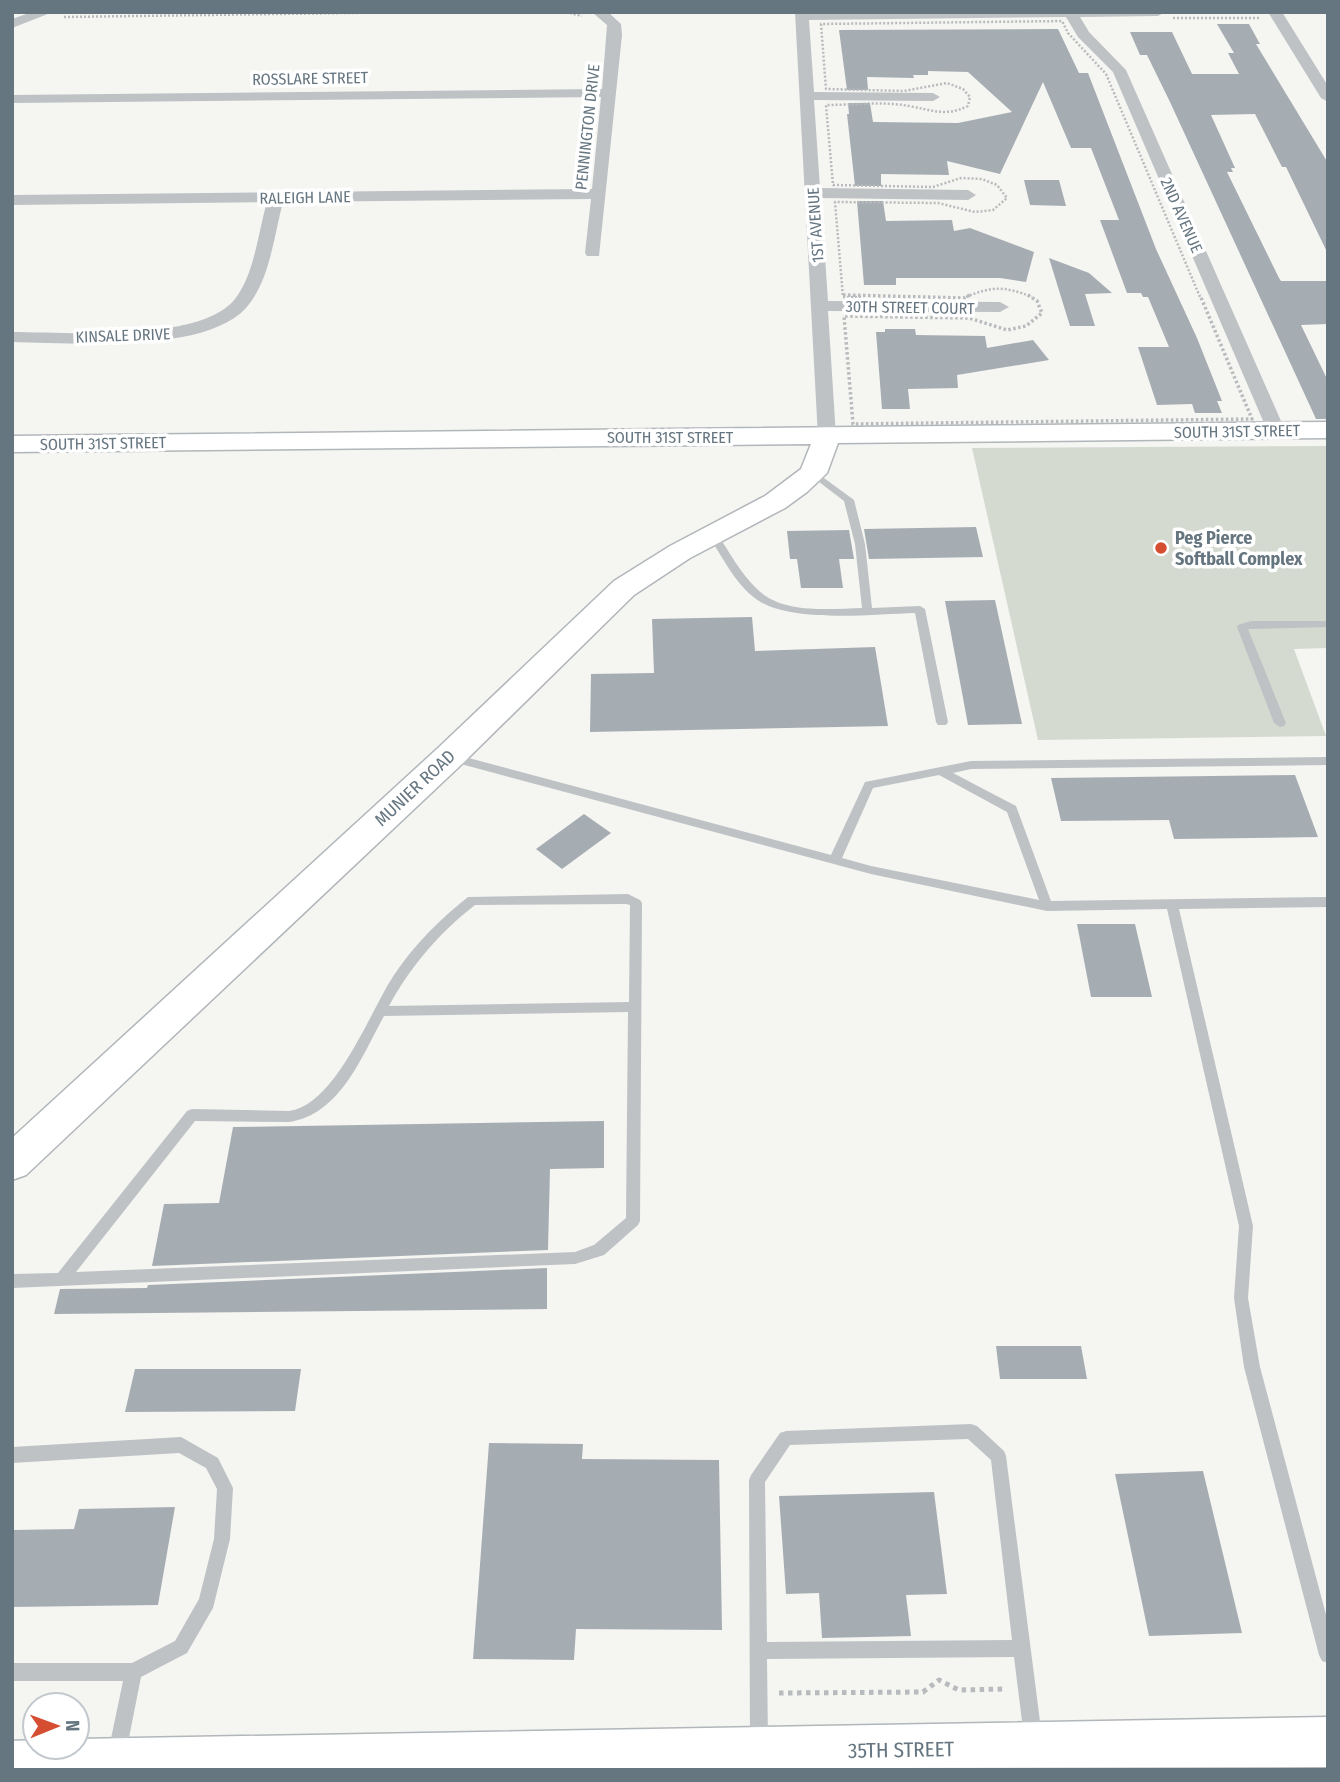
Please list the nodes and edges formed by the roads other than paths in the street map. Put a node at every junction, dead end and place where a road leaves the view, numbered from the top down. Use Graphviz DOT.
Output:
graph roads {
  1 [pos="598,12"];
  2 [pos="1070,13"];
  3 [pos="802,14"];
  4 [pos="51,15"];
  5 [pos="1163,15"];
  6 [pos="1269,15"];
  7 [pos="12,24"];
  8 [pos="609,93"];
  9 [pos="806,96"];
  10 [pos="933,97"];
  11 [pos="1328,97"];
  12 [pos="12,99"];
  13 [pos="813,193"];
  14 [pos="597,194"];
  15 [pos="968,195"];
  16 [pos="276,197"];
  17 [pos="12,200"];
  18 [pos="593,253"];
  19 [pos="820,306"];
  20 [pos="1000,307"];
  21 [pos="12,337"];
  22 [pos="1276,430"];
  23 [pos="1328,430"];
  24 [pos="827,438"];
  25 [pos="12,444"];
  26 [pos="813,473"];
  27 [pos="712,534"];
  28 [pos="867,610"];
  29 [pos="1328,624"];
  30 [pos="942,722"];
  31 [pos="1280,723"];
  32 [pos="450,756"];
  33 [pos="1328,761"];
  34 [pos="939,770"];
  35 [pos="835,860"];
  36 [pos="1328,902"];
  37 [pos="1171,904"];
  38 [pos="1047,906"];
  39 [pos="635,1007"];
  40 [pos="379,1011"];
  41 [pos="12,1163"];
  42 [pos="62,1279"];
  43 [pos="12,1281"];
  44 [pos="12,1455"];
  45 [pos="1323,1620"];
  46 [pos="1022,1648"];
  47 [pos="758,1651"];
  48 [pos="1328,1655"];
  49 [pos="12,1672"];
  50 [pos="132,1672"];
  51 [pos="1328,1742"];
  52 [pos="1034,1748"];
  53 [pos="760,1753"];
  54 [pos="911,1760"];
  55 [pos="664,1762"];
  56 [pos="12,1766"];
  57 [pos="131,1767"];
  1 -- 8 [label="street, PENNINGTON DRIVE"];
  2 -- 3 [label="street"];
  2 -- 5 [label="street"];
  2 -- 22 [label="street, 2ND AVENUE"];
  3 -- 9 [label="street, 1ST AVENUE"];
  4 -- 7 [label="street"];
  6 -- 11 [label="street"];
  8 -- 12 [label="street, ROSSLARE STREET"];
  8 -- 14 [label="street, PENNINGTON DRIVE"];
  9 -- 10 [label="street"];
  9 -- 13 [label="street, 1ST AVENUE"];
  13 -- 15 [label="street"];
  13 -- 19 [label="street, 1ST AVENUE"];
  14 -- 16 [label="street, RALEIGH LANE"];
  14 -- 18 [label="street, PENNINGTON DRIVE"];
  16 -- 17 [label="street, RALEIGH LANE"];
  16 -- 21 [label="street, KINSALE DRIVE"];
  19 -- 20 [label="street, 30TH STREET COURT"];
  19 -- 24 [label="street, 1ST AVENUE"];
  22 -- 23 [label="street, SOUTH 31ST STREET"];
  22 -- 24 [label="street, SOUTH 31ST STREET"];
  24 -- 25 [label="street, SOUTH 31ST STREET"];
  24 -- 26 [label="street"];
  26 -- 27 [label="street, MUNIER ROAD"];
  26 -- 28 [label="lane"];
  27 -- 28 [label="lane"];
  27 -- 32 [label="street, MUNIER ROAD"];
  28 -- 30 [label="lane"];
  29 -- 31 [label="lane"];
  32 -- 35 [label="lane"];
  32 -- 41 [label="street, MUNIER ROAD"];
  33 -- 34 [label="lane"];
  34 -- 35 [label="lane"];
  34 -- 38 [label="lane"];
  35 -- 38 [label="lane"];
  36 -- 37 [label="lane"];
  37 -- 38 [label="lane"];
  37 -- 45 [label="lane"];
  39 -- 40 [label="lane"];
  39 -- 40 [label="lane"];
  39 -- 42 [label="lane"];
  40 -- 42 [label="lane"];
  42 -- 43 [label="lane"];
  44 -- 50 [label="lane"];
  45 -- 48 [label="lane"];
  46 -- 47 [label="lane"];
  46 -- 47 [label="lane"];
  46 -- 52 [label="lane"];
  47 -- 53 [label="lane"];
  49 -- 50 [label="lane"];
  50 -- 57 [label="lane"];
  51 -- 52 [label="street, 35TH STREET"];
  52 -- 54 [label="street, 35TH STREET"];
  53 -- 54 [label="street, 35TH STREET"];
  53 -- 55 [label="street, 35TH STREET"];
  55 -- 57 [label="street, 35TH STREET"];
  56 -- 57 [label="street, 35TH STREET"];
}
